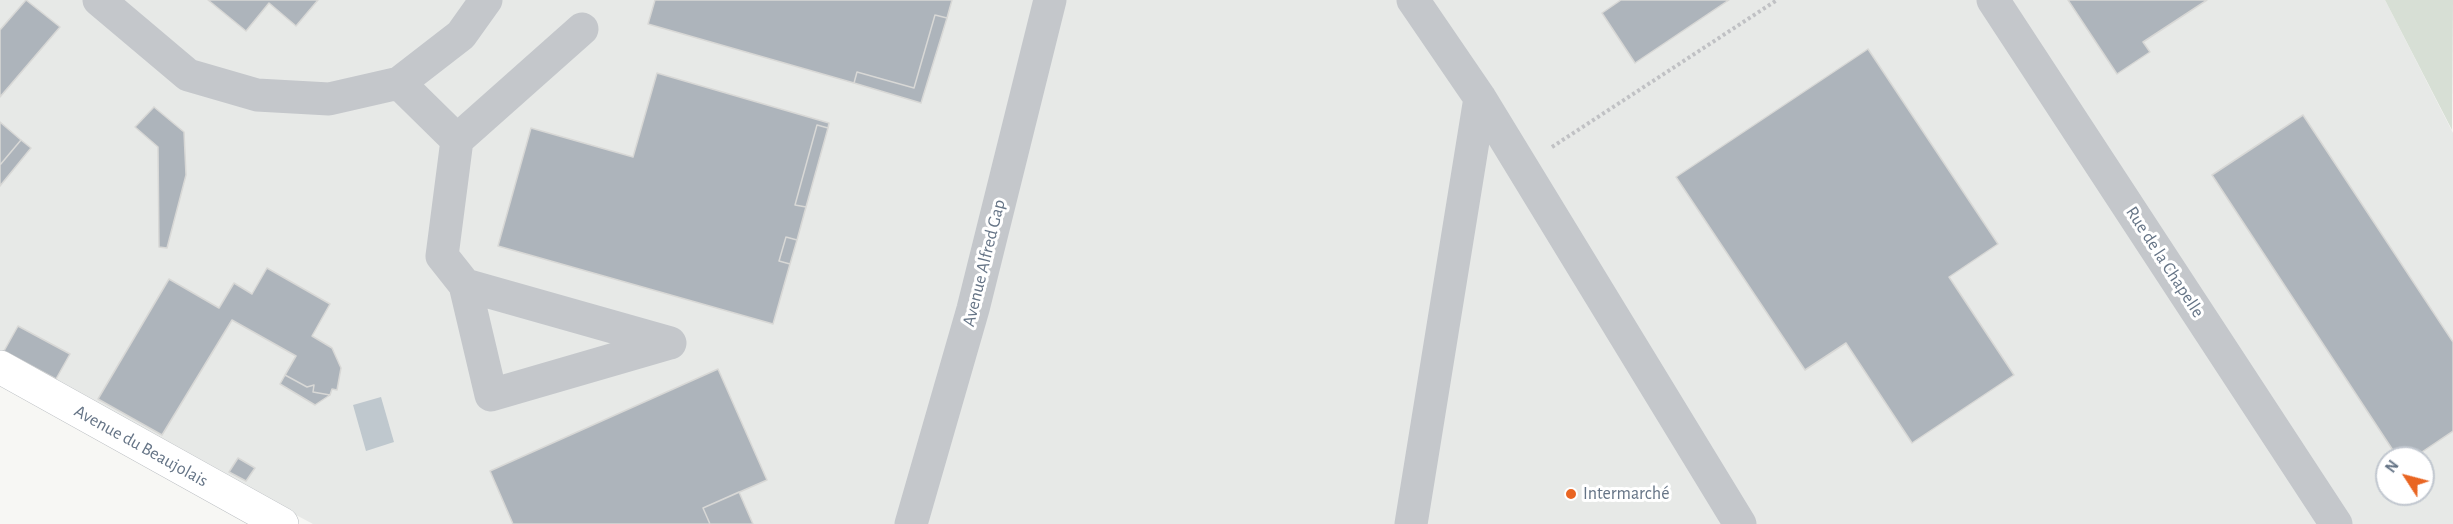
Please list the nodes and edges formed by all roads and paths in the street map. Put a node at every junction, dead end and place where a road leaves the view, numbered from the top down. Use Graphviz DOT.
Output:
graph roads {
  1 [pos="99,0"];
  2 [pos="486,0"];
  3 [pos="1050,0"];
  4 [pos="1413,0"];
  5 [pos="1777,0"];
  6 [pos="1993,0"];
  7 [pos="582,29"];
  8 [pos="399,83"];
  9 [pos="1480,98"];
  10 [pos="457,140"];
  11 [pos="1522,167"];
  12 [pos="465,285"];
  13 [pos="0,367"];
  14 [pos="282,524"];
  15 [pos="911,524"];
  16 [pos="1411,524"];
  17 [pos="1740,524"];
  18 [pos="2336,524"];
  1 -- 8 [label="street"];
  2 -- 8 [label="street"];
  3 -- 15 [label="street, Avenue Alfred Gap"];
  4 -- 9 [label="street"];
  5 -- 11 [label="path"];
  6 -- 18 [label="street, Rue de la Chapelle"];
  7 -- 10 [label="street"];
  8 -- 10 [label="street"];
  9 -- 11 [label="street"];
  9 -- 16 [label="street"];
  10 -- 12 [label="street"];
  11 -- 17 [label="street"];
  12 -- 12 [label="street"];
  13 -- 14 [label="main road, Avenue du Beaujolais"];
}
